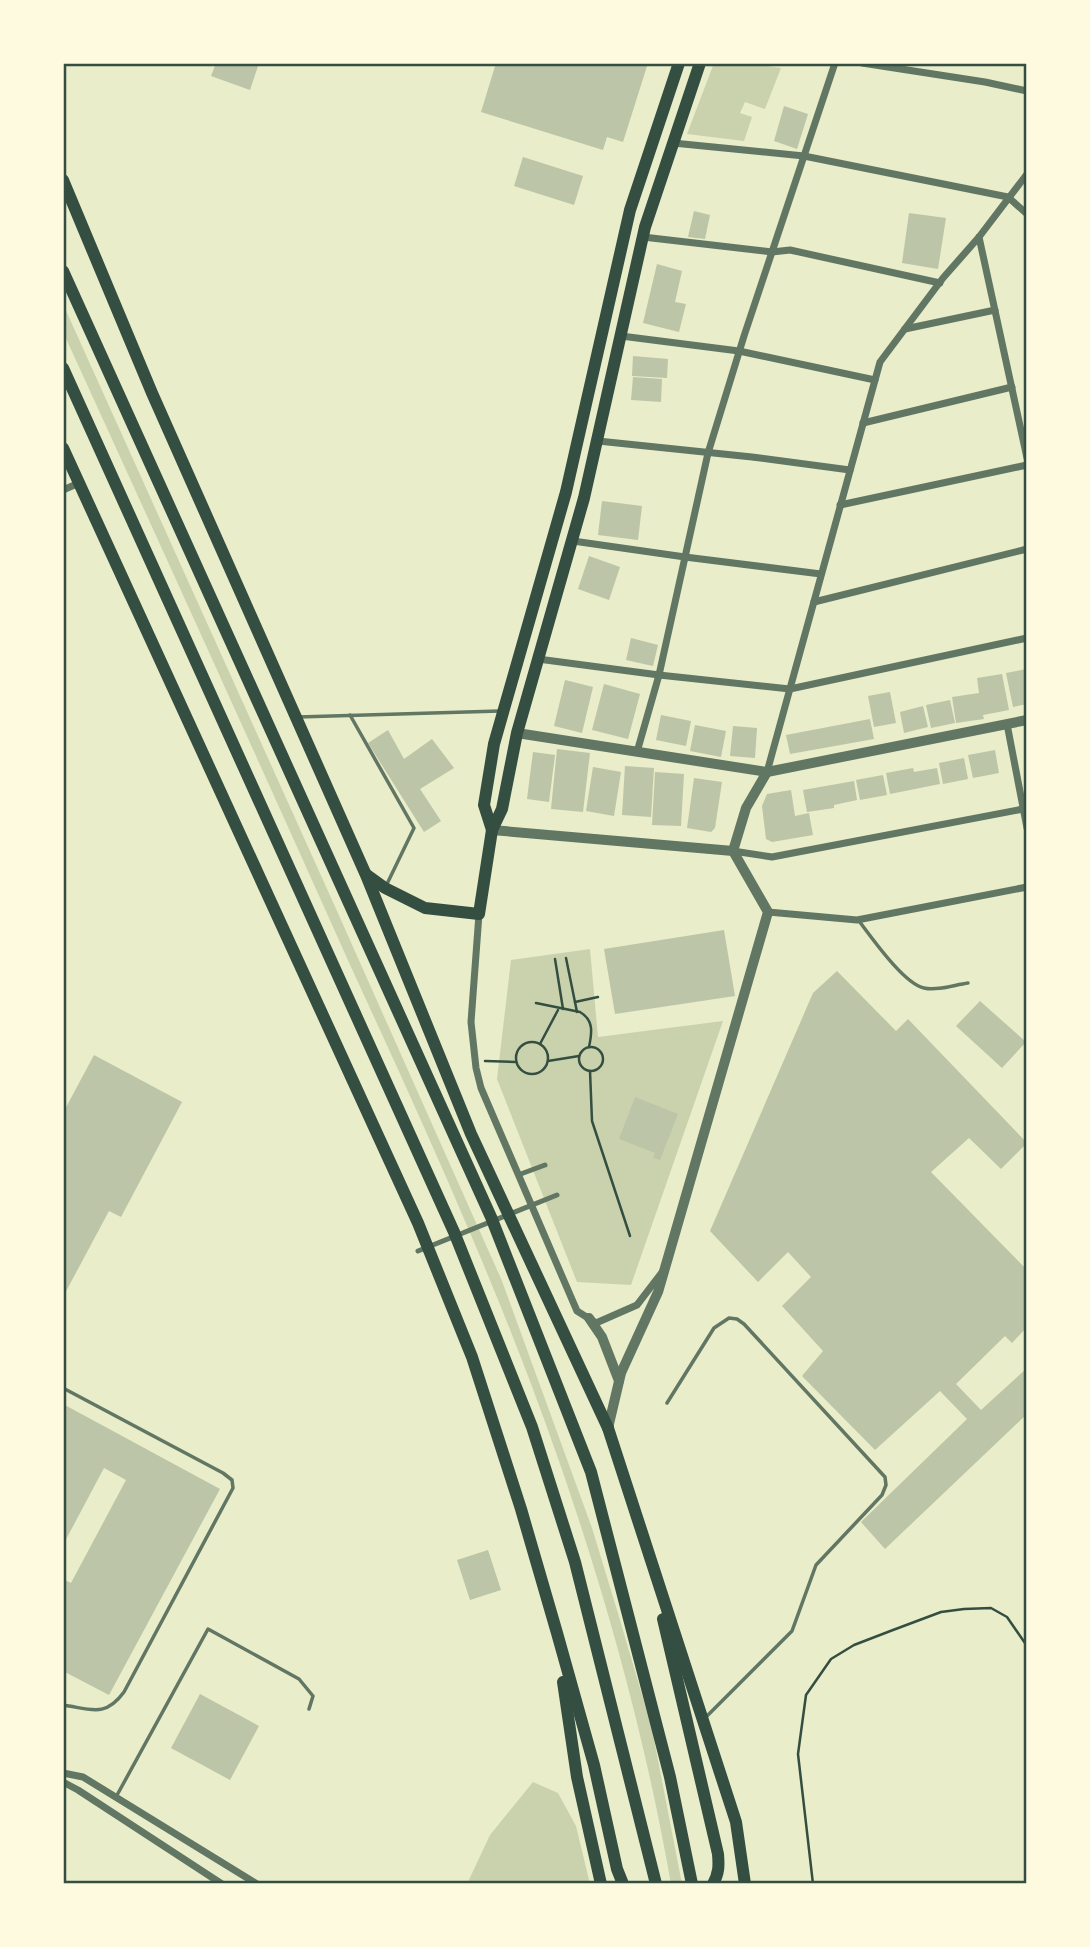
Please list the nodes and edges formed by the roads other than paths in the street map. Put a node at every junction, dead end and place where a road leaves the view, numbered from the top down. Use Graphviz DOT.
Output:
graph roads {
  1 [pos="679,63"];
  2 [pos="700,63"];
  3 [pos="835,63"];
  4 [pos="862,63"];
  5 [pos="1027,91"];
  6 [pos="672,143"];
  7 [pos="804,156"];
  8 [pos="1027,174"];
  9 [pos="63,180"];
  10 [pos="1008,197"];
  11 [pos="1027,214"];
  12 [pos="643,237"];
  13 [pos="979,237"];
  14 [pos="772,252"];
  15 [pos="63,271"];
  16 [pos="940,283"];
  17 [pos="995,310"];
  18 [pos="905,329"];
  19 [pos="621,335"];
  20 [pos="739,351"];
  21 [pos="63,368"];
  22 [pos="874,380"];
  23 [pos="1012,387"];
  24 [pos="863,423"];
  25 [pos="598,441"];
  26 [pos="63,447"];
  27 [pos="708,453"];
  28 [pos="1027,458"];
  29 [pos="1027,465"];
  30 [pos="850,470"];
  31 [pos="79,483"];
  32 [pos="63,491"];
  33 [pos="840,505"];
  34 [pos="573,541"];
  35 [pos="1027,549"];
  36 [pos="685,557"];
  37 [pos="821,574"];
  38 [pos="814,602"];
  39 [pos="1027,638"];
  40 [pos="538,659"];
  41 [pos="659,675"];
  42 [pos="790,689"];
  43 [pos="502,711"];
  44 [pos="351,715"];
  45 [pos="296,717"];
  46 [pos="1027,720"];
  47 [pos="1007,724"];
  48 [pos="517,733"];
  49 [pos="637,752"];
  50 [pos="767,772"];
  51 [pos="1023,809"];
  52 [pos="1027,828"];
  53 [pos="492,830"];
  54 [pos="733,851"];
  55 [pos="366,875"];
  56 [pos="1027,887"];
  57 [pos="385,888"];
  58 [pos="768,912"];
  59 [pos="479,914"];
  60 [pos="857,920"];
  61 [pos="968,983"];
  62 [pos="545,1165"];
  63 [pos="518,1175"];
  64 [pos="557,1195"];
  65 [pos="418,1251"];
  66 [pos="665,1268"];
  67 [pos="589,1318"];
  68 [pos="619,1381"];
  69 [pos="63,1388"];
  70 [pos="667,1403"];
  71 [pos="608,1428"];
  72 [pos="646,1543"];
  73 [pos="557,1633"];
  74 [pos="63,1705"];
  75 [pos="309,1709"];
  76 [pos="703,1720"];
  77 [pos="63,1773"];
  78 [pos="63,1782"];
  79 [pos="116,1797"];
  80 [pos="222,1884"];
  81 [pos="257,1884"];
  82 [pos="601,1884"];
  83 [pos="623,1884"];
  84 [pos="656,1884"];
  85 [pos="692,1884"];
  86 [pos="713,1884"];
  87 [pos="745,1884"];
  1 -- 43 [label="main road"];
  2 -- 6 [label="main road"];
  3 -- 7 [label="street"];
  4 -- 5 [label="street"];
  6 -- 7 [label="street"];
  6 -- 12 [label="main road"];
  7 -- 10 [label="street"];
  7 -- 14 [label="street"];
  8 -- 10 [label="street"];
  9 -- 45 [label="main road"];
  10 -- 11 [label="street"];
  10 -- 13 [label="street"];
  12 -- 14 [label="street"];
  12 -- 19 [label="main road"];
  13 -- 16 [label="street"];
  13 -- 17 [label="street"];
  14 -- 16 [label="street"];
  14 -- 20 [label="street"];
  15 -- 85 [label="main road"];
  16 -- 18 [label="street"];
  17 -- 18 [label="street"];
  17 -- 23 [label="street"];
  18 -- 22 [label="street"];
  19 -- 20 [label="street"];
  19 -- 25 [label="main road"];
  20 -- 22 [label="street"];
  20 -- 27 [label="street"];
  21 -- 84 [label="main road"];
  22 -- 24 [label="street"];
  23 -- 24 [label="street"];
  23 -- 28 [label="street"];
  24 -- 30 [label="street"];
  25 -- 27 [label="street"];
  25 -- 34 [label="main road"];
  26 -- 31 [label="main road"];
  27 -- 30 [label="street"];
  27 -- 36 [label="street"];
  29 -- 33 [label="street"];
  30 -- 33 [label="street"];
  31 -- 32 [label="street"];
  31 -- 73 [label="main road"];
  33 -- 37 [label="street"];
  34 -- 36 [label="street"];
  34 -- 40 [label="main road"];
  35 -- 38 [label="street"];
  36 -- 37 [label="street"];
  36 -- 41 [label="street"];
  37 -- 38 [label="street"];
  38 -- 42 [label="street"];
  39 -- 42 [label="street"];
  40 -- 41 [label="street"];
  40 -- 48 [label="main road"];
  41 -- 42 [label="street"];
  41 -- 49 [label="street"];
  42 -- 50 [label="street"];
  43 -- 44 [label="lane"];
  43 -- 53 [label="main road"];
  44 -- 45 [label="lane"];
  44 -- 57 [label="lane"];
  45 -- 55 [label="main road"];
  46 -- 47 [label="street"];
  47 -- 50 [label="street"];
  47 -- 51 [label="street"];
  48 -- 49 [label="street"];
  48 -- 53 [label="main road"];
  49 -- 50 [label="street"];
  50 -- 54 [label="street"];
  51 -- 52 [label="street"];
  51 -- 54 [label="street"];
  53 -- 54 [label="street"];
  53 -- 59 [label="main road"];
  54 -- 58 [label="street"];
  55 -- 57 [label="main road"];
  55 -- 71 [label="main road"];
  56 -- 60 [label="street"];
  57 -- 59 [label="main road"];
  58 -- 60 [label="street"];
  58 -- 66 [label="street"];
  59 -- 63 [label="street"];
  60 -- 61 [label="lane"];
  62 -- 63 [label="street"];
  63 -- 67 [label="street"];
  64 -- 65 [label="street"];
  66 -- 67 [label="street"];
  66 -- 68 [label="street"];
  67 -- 68 [label="street"];
  68 -- 71 [label="street"];
  69 -- 74 [label="lane"];
  70 -- 76 [label="lane"];
  71 -- 72 [label="main road"];
  72 -- 76 [label="main road"];
  72 -- 86 [label="main road"];
  73 -- 82 [label="main road"];
  73 -- 83 [label="main road"];
  75 -- 79 [label="lane"];
  76 -- 87 [label="main road"];
  77 -- 79 [label="street"];
  78 -- 80 [label="street"];
  79 -- 81 [label="street"];
}
